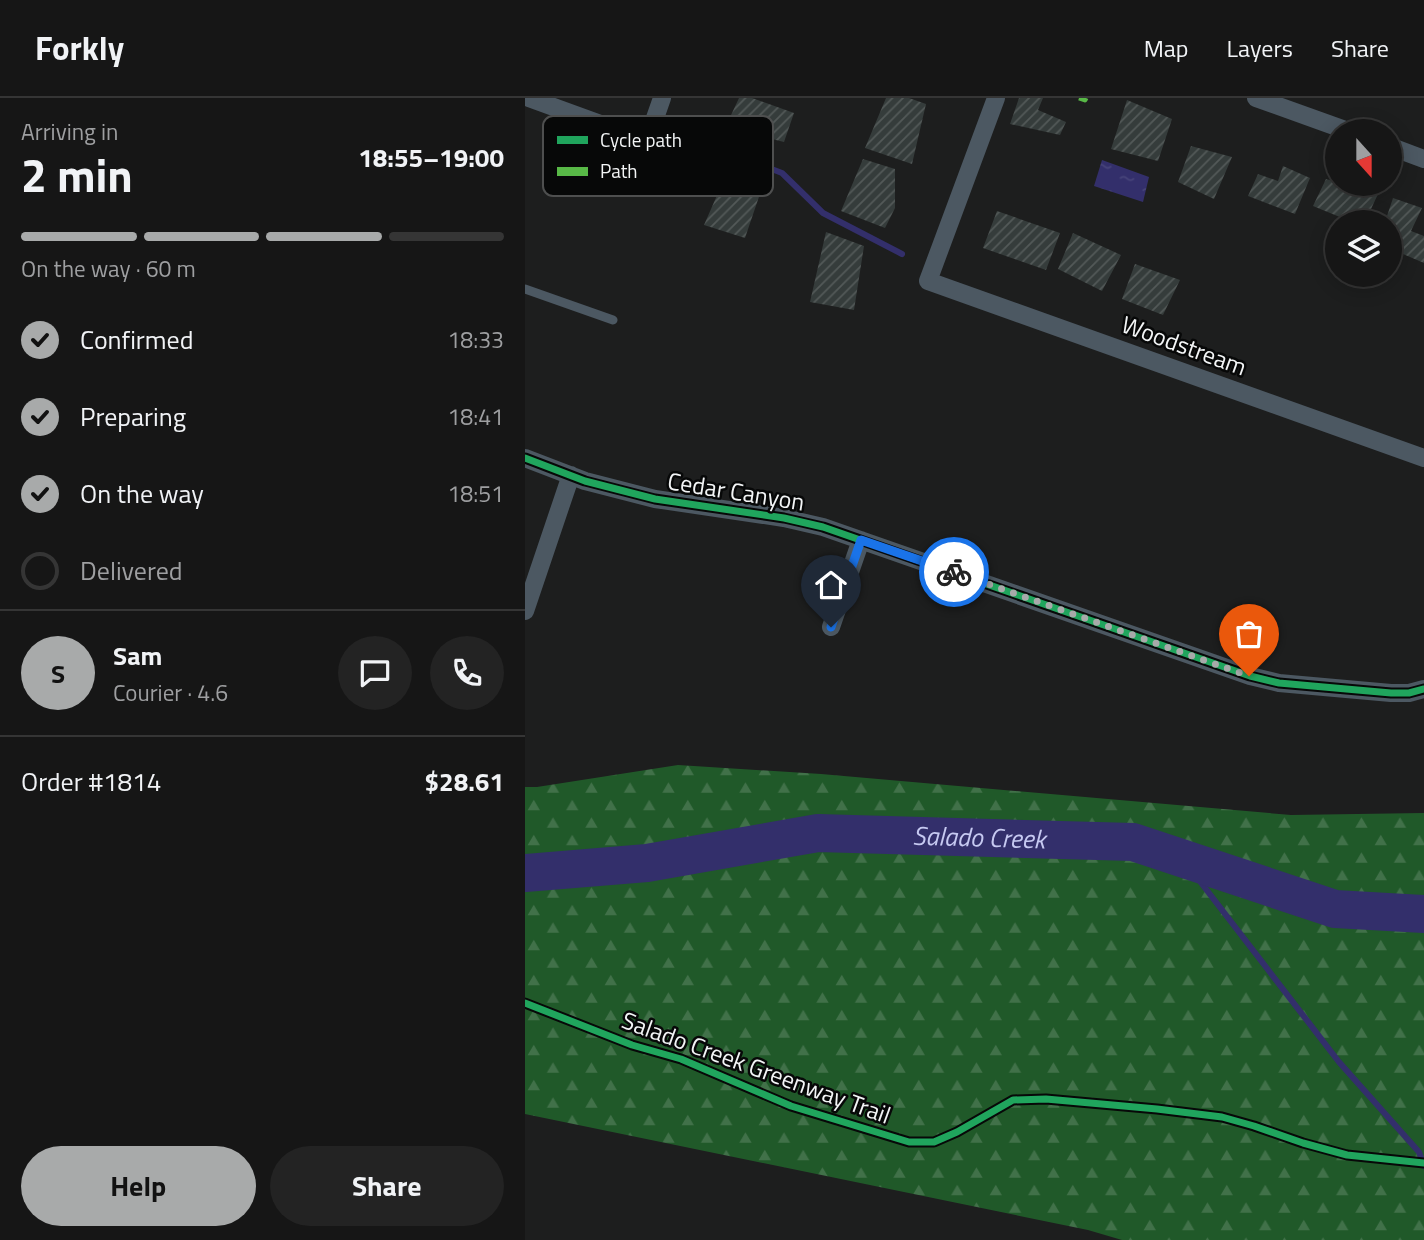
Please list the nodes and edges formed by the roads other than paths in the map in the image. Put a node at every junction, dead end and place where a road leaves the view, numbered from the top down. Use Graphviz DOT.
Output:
graph roads {
  1 [pos="529,98"];
  2 [pos="662,98"];
  3 [pos="996,98"];
  4 [pos="1256,98"];
  5 [pos="578,116"];
  6 [pos="656,116"];
  7 [pos="1325,123"];
  8 [pos="1402,151"];
  9 [pos="1424,159"];
  10 [pos="525,289"];
  11 [pos="613,320"];
  12 [pos="525,458"];
  13 [pos="1424,458"];
  14 [pos="571,475"];
  15 [pos="861,540"];
  16 [pos="525,611"];
  17 [pos="831,627"];
  18 [pos="1424,690"];
  1 -- 5 [label="street"];
  2 -- 6 [label="street"];
  3 -- 13 [label="street, Woodstream"];
  4 -- 7 [label="street"];
  8 -- 9 [label="street"];
  10 -- 11 [label="lane"];
  12 -- 14 [label="street, Cedar Canyon"];
  14 -- 15 [label="street, Cedar Canyon"];
  14 -- 16 [label="street"];
  15 -- 17 [label="street"];
  15 -- 18 [label="street, Cedar Canyon"];
}
